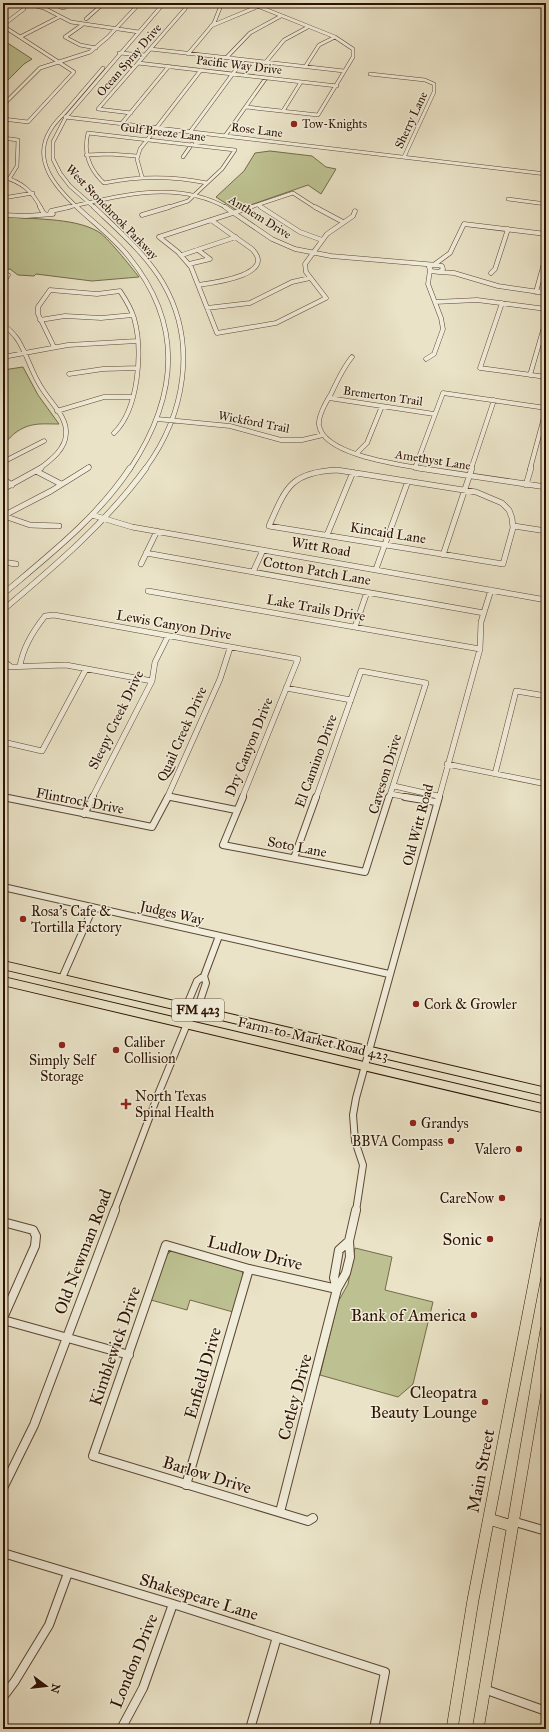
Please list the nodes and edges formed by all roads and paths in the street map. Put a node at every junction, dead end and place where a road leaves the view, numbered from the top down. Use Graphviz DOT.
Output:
graph roads {
  1 [pos="27,3"];
  2 [pos="68,3"];
  3 [pos="104,3"];
  4 [pos="140,3"];
  5 [pos="164,3"];
  6 [pos="187,3"];
  7 [pos="222,3"];
  8 [pos="250,3"];
  9 [pos="258,6"];
  10 [pos="60,7"];
  11 [pos="24,9"];
  12 [pos="219,12"];
  13 [pos="225,13"];
  14 [pos="230,14"];
  15 [pos="234,15"];
  16 [pos="282,16"];
  17 [pos="59,17"];
  18 [pos="86,19"];
  19 [pos="3,25"];
  20 [pos="82,25"];
  21 [pos="211,26"];
  22 [pos="308,27"];
  23 [pos="116,29"];
  24 [pos="140,31"];
  25 [pos="20,37"];
  26 [pos="335,37"];
  27 [pos="130,42"];
  28 [pos="96,48"];
  29 [pos="150,49"];
  30 [pos="119,54"];
  31 [pos="188,54"];
  32 [pos="144,56"];
  33 [pos="226,58"];
  34 [pos="243,60"];
  35 [pos="60,62"];
  36 [pos="138,63"];
  37 [pos="265,63"];
  38 [pos="169,66"];
  39 [pos="305,67"];
  40 [pos="201,70"];
  41 [pos="344,71"];
  42 [pos="233,74"];
  43 [pos="370,74"];
  44 [pos="266,78"];
  45 [pos="301,82"];
  46 [pos="337,86"];
  47 [pos="3,105"];
  48 [pos="246,107"];
  49 [pos="283,111"];
  50 [pos="131,112"];
  51 [pos="61,116"];
  52 [pos="66,117"];
  53 [pos="3,119"];
  54 [pos="122,123"];
  55 [pos="156,128"];
  56 [pos="190,132"];
  57 [pos="225,136"];
  58 [pos="3,138"];
  59 [pos="147,139"];
  60 [pos="192,144"];
  61 [pos="86,155"];
  62 [pos="137,156"];
  63 [pos="183,157"];
  64 [pos="404,157"];
  65 [pos="546,174"];
  66 [pos="3,177"];
  67 [pos="142,177"];
  68 [pos="9,178"];
  69 [pos="208,183"];
  70 [pos="33,193"];
  71 [pos="195,194"];
  72 [pos="3,198"];
  73 [pos="508,199"];
  74 [pos="90,204"];
  75 [pos="546,204"];
  76 [pos="258,205"];
  77 [pos="78,207"];
  78 [pos="355,211"];
  79 [pos="235,213"];
  80 [pos="44,214"];
  81 [pos="3,215"];
  82 [pos="142,215"];
  83 [pos="211,220"];
  84 [pos="343,222"];
  85 [pos="508,229"];
  86 [pos="546,234"];
  87 [pos="236,237"];
  88 [pos="322,240"];
  89 [pos="198,250"];
  90 [pos="141,252"];
  91 [pos="312,253"];
  92 [pos="128,255"];
  93 [pos="182,256"];
  94 [pos="546,256"];
  95 [pos="443,260"];
  96 [pos="189,264"];
  97 [pos="417,264"];
  98 [pos="434,265"];
  99 [pos="442,267"];
  100 [pos="429,270"];
  101 [pos="438,272"];
  102 [pos="3,273"];
  103 [pos="454,273"];
  104 [pos="491,273"];
  105 [pos="429,276"];
  106 [pos="310,278"];
  107 [pos="3,282"];
  108 [pos="198,285"];
  109 [pos="536,292"];
  110 [pos="546,293"];
  111 [pos="435,302"];
  112 [pos="502,303"];
  113 [pos="207,308"];
  114 [pos="546,309"];
  115 [pos="133,315"];
  116 [pos="40,320"];
  117 [pos="546,320"];
  118 [pos="3,325"];
  119 [pos="137,341"];
  120 [pos="54,347"];
  121 [pos="23,353"];
  122 [pos="3,357"];
  123 [pos="352,357"];
  124 [pos="426,360"];
  125 [pos="138,368"];
  126 [pos="69,374"];
  127 [pos="530,375"];
  128 [pos="546,377"];
  129 [pos="133,397"];
  130 [pos="329,398"];
  131 [pos="494,400"];
  132 [pos="382,406"];
  133 [pos="546,409"];
  134 [pos="57,411"];
  135 [pos="434,414"];
  136 [pos="157,419"];
  137 [pos="172,420"];
  138 [pos="114,433"];
  139 [pos="323,435"];
  140 [pos="44,441"];
  141 [pos="357,453"];
  142 [pos="3,462"];
  143 [pos="89,467"];
  144 [pos="415,468"];
  145 [pos="36,471"];
  146 [pos="353,472"];
  147 [pos="470,476"];
  148 [pos="3,479"];
  149 [pos="408,481"];
  150 [pos="61,484"];
  151 [pos="12,485"];
  152 [pos="526,485"];
  153 [pos="546,487"];
  154 [pos="3,489"];
  155 [pos="463,490"];
  156 [pos="92,515"];
  157 [pos="3,516"];
  158 [pos="105,520"];
  159 [pos="59,526"];
  160 [pos="514,526"];
  161 [pos="157,531"];
  162 [pos="546,531"];
  163 [pos="327,535"];
  164 [pos="385,545"];
  165 [pos="263,550"];
  166 [pos="146,553"];
  167 [pos="443,554"];
  168 [pos="3,562"];
  169 [pos="16,564"];
  170 [pos="141,564"];
  171 [pos="376,569"];
  172 [pos="253,572"];
  173 [pos="491,590"];
  174 [pos="148,591"];
  175 [pos="367,592"];
  176 [pos="3,594"];
  177 [pos="546,600"];
  178 [pos="3,610"];
  179 [pos="484,613"];
  180 [pos="355,627"];
  181 [pos="168,636"];
  182 [pos="230,648"];
  183 [pos="480,649"];
  184 [pos="298,659"];
  185 [pos="3,661"];
  186 [pos="10,666"];
  187 [pos="20,666"];
  188 [pos="3,667"];
  189 [pos="86,669"];
  190 [pos="152,681"];
  191 [pos="426,683"];
  192 [pos="286,688"];
  193 [pos="546,696"];
  194 [pos="351,700"];
  195 [pos="3,742"];
  196 [pos="447,764"];
  197 [pos="494,774"];
  198 [pos="546,784"];
  199 [pos="394,786"];
  200 [pos="391,794"];
  201 [pos="168,796"];
  202 [pos="438,796"];
  203 [pos="3,797"];
  204 [pos="436,802"];
  205 [pos="236,810"];
  206 [pos="84,814"];
  207 [pos="152,827"];
  208 [pos="223,845"];
  209 [pos="294,858"];
  210 [pos="365,872"];
  211 [pos="3,887"];
  212 [pos="93,908"];
  213 [pos="219,936"];
  214 [pos="3,965"];
  215 [pos="389,974"];
  216 [pos="204,976"];
  217 [pos="62,978"];
  218 [pos="3,981"];
  219 [pos="186,1007"];
  220 [pos="197,1010"];
  221 [pos="187,1024"];
  222 [pos="370,1050"];
  223 [pos="366,1066"];
  224 [pos="546,1092"];
  225 [pos="546,1109"];
  226 [pos="546,1221"];
  227 [pos="3,1222"];
  228 [pos="349,1241"];
  229 [pos="166,1245"];
  230 [pos="249,1269"];
  231 [pos="338,1289"];
  232 [pos="3,1319"];
  233 [pos="546,1330"];
  234 [pos="66,1338"];
  235 [pos="129,1355"];
  236 [pos="93,1456"];
  237 [pos="186,1485"];
  238 [pos="3,1488"];
  239 [pos="280,1512"];
  240 [pos="313,1518"];
  241 [pos="489,1519"];
  242 [pos="512,1523"];
  243 [pos="546,1531"];
  244 [pos="3,1553"];
  245 [pos="68,1572"];
  246 [pos="173,1604"];
  247 [pos="277,1637"];
  248 [pos="484,1689"];
  249 [pos="3,1698"];
  250 [pos="546,1710"];
  251 [pos="121,1729"];
  252 [pos="250,1729"];
  253 [pos="374,1729"];
  254 [pos="452,1729"];
  255 [pos="478,1729"];
  1 -- 17 [label="street"];
  2 -- 10 [label="street"];
  3 -- 18 [label="street"];
  4 -- 23 [label="street"];
  5 -- 24 [label="street"];
  6 -- 29 [label="street, Ocean Spray Drive"];
  7 -- 12 [label="street"];
  8 -- 9 [label="street"];
  9 -- 15 [label="street"];
  9 -- 16 [label="street"];
  11 -- 19 [label="street"];
  12 -- 13 [label="street"];
  12 -- 21 [label="street"];
  14 -- 15 [label="street"];
  15 -- 21 [label="street"];
  16 -- 22 [label="street"];
  16 -- 33 [label="street"];
  17 -- 20 [label="street"];
  17 -- 25 [label="street"];
  19 -- 25 [label="street"];
  20 -- 23 [label="street"];
  20 -- 28 [label="street"];
  21 -- 31 [label="street"];
  22 -- 26 [label="street"];
  22 -- 37 [label="street"];
  23 -- 24 [label="street"];
  23 -- 28 [label="street"];
  24 -- 27 [label="street"];
  25 -- 35 [label="street"];
  26 -- 39 [label="street"];
  26 -- 41 [label="street"];
  27 -- 30 [label="street"];
  27 -- 30 [label="street"];
  28 -- 35 [label="street"];
  29 -- 31 [label="street"];
  29 -- 32 [label="street, Ocean Spray Drive"];
  30 -- 32 [label="street"];
  30 -- 51 [label="street, West Stonebrook Parkway"];
  30 -- 52 [label="street, West Stonebrook Parkway"];
  31 -- 33 [label="street"];
  32 -- 36 [label="street, Ocean Spray Drive"];
  33 -- 34 [label="street"];
  34 -- 37 [label="street"];
  34 -- 42 [label="street"];
  35 -- 47 [label="street"];
  35 -- 53 [label="street"];
  36 -- 38 [label="street, Pacific Way Drive"];
  36 -- 50 [label="street, Ocean Spray Drive"];
  37 -- 39 [label="street"];
  38 -- 40 [label="street, Pacific Way Drive"];
  38 -- 50 [label="street"];
  39 -- 41 [label="street"];
  40 -- 42 [label="street, Pacific Way Drive"];
  40 -- 55 [label="street"];
  41 -- 46 [label="street"];
  42 -- 44 [label="street, Pacific Way Drive"];
  42 -- 56 [label="street"];
  43 -- 64 [label="street, Sherry Lane"];
  44 -- 45 [label="street, Pacific Way Drive"];
  44 -- 48 [label="street"];
  45 -- 46 [label="street, Pacific Way Drive"];
  45 -- 49 [label="street"];
  46 -- 49 [label="street"];
  48 -- 49 [label="street"];
  48 -- 57 [label="street"];
  50 -- 54 [label="street"];
  51 -- 52 [label="street, Rose Lane"];
  51 -- 77 [label="street, West Stonebrook Parkway"];
  52 -- 54 [label="street, Rose Lane"];
  52 -- 74 [label="street, West Stonebrook Parkway"];
  54 -- 55 [label="street, Rose Lane"];
  55 -- 56 [label="street, Rose Lane"];
  55 -- 59 [label="street"];
  56 -- 57 [label="street, Rose Lane"];
  57 -- 64 [label="street, Rose Lane"];
  58 -- 68 [label="street"];
  59 -- 60 [label="street, Gulf Breeze Lane"];
  59 -- 61 [label="street, Gulf Breeze Lane"];
  59 -- 62 [label="street"];
  60 -- 63 [label="street"];
  60 -- 69 [label="street, Gulf Breeze Lane"];
  61 -- 62 [label="street"];
  61 -- 67 [label="street"];
  62 -- 67 [label="street"];
  64 -- 65 [label="street, Rose Lane"];
  66 -- 68 [label="street"];
  67 -- 69 [label="street"];
  68 -- 70 [label="street"];
  69 -- 71 [label="street"];
  70 -- 72 [label="street"];
  70 -- 80 [label="street"];
  71 -- 74 [label="street, Anthem Drive"];
  71 -- 79 [label="street, Anthem Drive"];
  71 -- 82 [label="street"];
  73 -- 75 [label="street"];
  74 -- 77 [label="street, Anthem Drive"];
  74 -- 90 [label="street, West Stonebrook Parkway"];
  76 -- 79 [label="street"];
  76 -- 84 [label="street"];
  76 -- 88 [label="street"];
  77 -- 80 [label="street, Anthem Drive"];
  77 -- 92 [label="street, West Stonebrook Parkway"];
  78 -- 84 [label="street"];
  79 -- 83 [label="street"];
  79 -- 91 [label="street, Anthem Drive"];
  80 -- 81 [label="street, Anthem Drive"];
  83 -- 87 [label="street"];
  83 -- 93 [label="street"];
  84 -- 88 [label="street"];
  85 -- 86 [label="street"];
  85 -- 95 [label="street"];
  85 -- 104 [label="street"];
  87 -- 89 [label="street"];
  87 -- 108 [label="street"];
  88 -- 91 [label="street"];
  89 -- 93 [label="street"];
  89 -- 96 [label="street"];
  90 -- 92 [label="street"];
  90 -- 137 [label="street, West Stonebrook Parkway"];
  91 -- 97 [label="street, Anthem Drive"];
  91 -- 106 [label="street"];
  92 -- 136 [label="street, West Stonebrook Parkway"];
  93 -- 96 [label="street"];
  94 -- 109 [label="street"];
  95 -- 98 [label="street"];
  95 -- 99 [label="street"];
  96 -- 108 [label="street"];
  97 -- 98 [label="street, Anthem Drive"];
  97 -- 100 [label="street, Anthem Drive"];
  98 -- 99 [label="street, Anthem Drive"];
  98 -- 100 [label="street"];
  99 -- 101 [label="street"];
  99 -- 103 [label="street"];
  100 -- 101 [label="street, Anthem Drive"];
  100 -- 105 [label="street"];
  101 -- 103 [label="street"];
  101 -- 105 [label="street"];
  102 -- 107 [label="street"];
  103 -- 109 [label="street"];
  105 -- 111 [label="street"];
  106 -- 113 [label="street"];
  106 -- 113 [label="street"];
  108 -- 113 [label="street"];
  109 -- 110 [label="street"];
  111 -- 112 [label="street"];
  111 -- 124 [label="street"];
  112 -- 114 [label="street"];
  112 -- 127 [label="street"];
  115 -- 116 [label="street"];
  115 -- 116 [label="street"];
  115 -- 119 [label="street"];
  116 -- 120 [label="street"];
  117 -- 127 [label="street"];
  118 -- 121 [label="street"];
  119 -- 120 [label="street"];
  119 -- 125 [label="street"];
  120 -- 121 [label="street"];
  121 -- 122 [label="street"];
  121 -- 134 [label="street"];
  123 -- 130 [label="street"];
  125 -- 126 [label="street"];
  125 -- 129 [label="street"];
  127 -- 128 [label="street"];
  129 -- 134 [label="street"];
  129 -- 138 [label="street"];
  130 -- 132 [label="street, Bremerton Trail"];
  130 -- 139 [label="street"];
  131 -- 133 [label="street"];
  131 -- 135 [label="street"];
  131 -- 147 [label="street"];
  132 -- 135 [label="street, Bremerton Trail"];
  132 -- 141 [label="street"];
  133 -- 152 [label="street"];
  134 -- 145 [label="street"];
  135 -- 144 [label="street"];
  136 -- 137 [label="street, Wickford Trail"];
  136 -- 156 [label="street, West Stonebrook Parkway"];
  137 -- 139 [label="street, Wickford Trail"];
  137 -- 158 [label="street, West Stonebrook Parkway"];
  139 -- 141 [label="street, Amethyst Lane"];
  140 -- 142 [label="street"];
  141 -- 144 [label="street, Amethyst Lane"];
  143 -- 150 [label="street"];
  144 -- 147 [label="street, Amethyst Lane"];
  145 -- 150 [label="street"];
  145 -- 151 [label="street"];
  146 -- 149 [label="street"];
  146 -- 163 [label="street"];
  146 -- 163 [label="street, Kincaid Lane"];
  147 -- 152 [label="street, Amethyst Lane"];
  147 -- 155 [label="street"];
  148 -- 151 [label="street"];
  149 -- 155 [label="street"];
  149 -- 164 [label="street"];
  150 -- 157 [label="street"];
  151 -- 154 [label="street"];
  152 -- 153 [label="street, Amethyst Lane"];
  155 -- 160 [label="street"];
  155 -- 167 [label="street"];
  156 -- 158 [label="street, Witt Road"];
  156 -- 176 [label="street, West Stonebrook Parkway"];
  157 -- 159 [label="street"];
  158 -- 161 [label="street, Witt Road"];
  158 -- 178 [label="street, West Stonebrook Parkway"];
  160 -- 162 [label="street"];
  160 -- 167 [label="street, Kincaid Lane"];
  161 -- 165 [label="street, Witt Road"];
  161 -- 166 [label="street"];
  163 -- 164 [label="street, Kincaid Lane"];
  164 -- 167 [label="street, Kincaid Lane"];
  164 -- 171 [label="street"];
  165 -- 171 [label="street, Witt Road"];
  165 -- 172 [label="street"];
  166 -- 170 [label="street"];
  166 -- 172 [label="street, Cotton Patch Lane"];
  168 -- 169 [label="street"];
  171 -- 173 [label="street, Witt Road"];
  172 -- 175 [label="street, Cotton Patch Lane"];
  173 -- 177 [label="street, Witt Road"];
  173 -- 179 [label="street, Old Witt Road"];
  174 -- 180 [label="street, Lake Trails Drive"];
  175 -- 179 [label="street, Cotton Patch Lane"];
  175 -- 180 [label="street"];
  179 -- 183 [label="street, Old Witt Road"];
  180 -- 183 [label="street, Lake Trails Drive"];
  181 -- 182 [label="street, Lewis Canyon Drive"];
  181 -- 187 [label="street, Lewis Canyon Drive"];
  181 -- 190 [label="street, Sleepy Creek Drive"];
  182 -- 184 [label="street, Lewis Canyon Drive"];
  182 -- 201 [label="street, Quail Creek Drive"];
  183 -- 196 [label="street, Old Witt Road"];
  184 -- 192 [label="street, Dry Canyon Drive"];
  185 -- 186 [label="street"];
  186 -- 187 [label="street"];
  186 -- 188 [label="street"];
  187 -- 189 [label="street"];
  189 -- 190 [label="street"];
  189 -- 195 [label="street"];
  190 -- 206 [label="street, Sleepy Creek Drive"];
  191 -- 194 [label="street, El Camino Drive"];
  191 -- 199 [label="street, Caveson Drive"];
  192 -- 194 [label="street"];
  192 -- 205 [label="street, Dry Canyon Drive"];
  193 -- 197 [label="street"];
  194 -- 209 [label="street, El Camino Drive"];
  196 -- 197 [label="street"];
  196 -- 202 [label="street, Old Witt Road"];
  197 -- 198 [label="street"];
  199 -- 200 [label="street, Caveson Drive"];
  199 -- 202 [label="street"];
  200 -- 204 [label="street"];
  200 -- 210 [label="street, Caveson Drive"];
  201 -- 205 [label="street"];
  201 -- 207 [label="street, Quail Creek Drive"];
  202 -- 204 [label="street, Old Witt Road"];
  203 -- 206 [label="street, Flintrock Drive"];
  204 -- 215 [label="street, Old Witt Road"];
  205 -- 208 [label="street, Dry Canyon Drive"];
  206 -- 207 [label="street, Flintrock Drive"];
  208 -- 209 [label="street, Soto Lane"];
  209 -- 210 [label="street, Soto Lane"];
  211 -- 212 [label="street, Judges Way"];
  212 -- 213 [label="street, Judges Way"];
  212 -- 217 [label="street"];
  213 -- 215 [label="street, Judges Way"];
  213 -- 216 [label="street"];
  214 -- 217 [label="main road, Farm-to-Market Road 423 / FM 423"];
  215 -- 222 [label="street, Old Witt Road"];
  216 -- 219 [label="street"];
  216 -- 220 [label="street"];
  217 -- 219 [label="main road, Farm-to-Market Road 423 / FM 423"];
  218 -- 221 [label="main road, Farm-to-Market Road 423 / FM 423"];
  219 -- 220 [label="main road, Farm-to-Market Road 423 / FM 423"];
  219 -- 221 [label="street"];
  220 -- 221 [label="street"];
  220 -- 222 [label="main road, Farm-to-Market Road 423 / FM 423"];
  221 -- 223 [label="main road, Farm-to-Market Road 423 / FM 423"];
  221 -- 234 [label="street, Old Newman Road"];
  222 -- 223 [label="street, Old Witt Road"];
  222 -- 224 [label="main road, Farm-to-Market Road 423 / FM 423"];
  223 -- 225 [label="main road, Farm-to-Market Road 423 / FM 423"];
  223 -- 228 [label="street, Old Witt Road"];
  226 -- 241 [label="main road, Main Street"];
  227 -- 232 [label="street"];
  228 -- 231 [label="street, Cotley Drive"];
  228 -- 231 [label="street, Cotley Drive"];
  229 -- 230 [label="street, Ludlow Drive"];
  229 -- 235 [label="street, Kimblewick Drive"];
  230 -- 231 [label="street, Ludlow Drive"];
  230 -- 237 [label="street, Enfield Drive"];
  231 -- 239 [label="street, Cotley Drive"];
  232 -- 234 [label="street"];
  233 -- 242 [label="main road"];
  234 -- 235 [label="street"];
  234 -- 238 [label="street, Old Newman Road"];
  235 -- 236 [label="street, Kimblewick Drive"];
  236 -- 237 [label="street, Barlow Drive"];
  237 -- 239 [label="street, Barlow Drive"];
  239 -- 240 [label="street, Barlow Drive"];
  241 -- 242 [label="main road"];
  241 -- 254 [label="main road, Main Street"];
  242 -- 243 [label="street"];
  242 -- 248 [label="main road"];
  244 -- 245 [label="street, Shakespeare Lane"];
  245 -- 246 [label="street, Shakespeare Lane"];
  245 -- 249 [label="street"];
  246 -- 247 [label="street, Shakespeare Lane"];
  246 -- 251 [label="street, London Drive"];
  247 -- 252 [label="street"];
  247 -- 253 [label="street, Shakespeare Lane"];
  248 -- 250 [label="street"];
  248 -- 255 [label="main road"];
}
